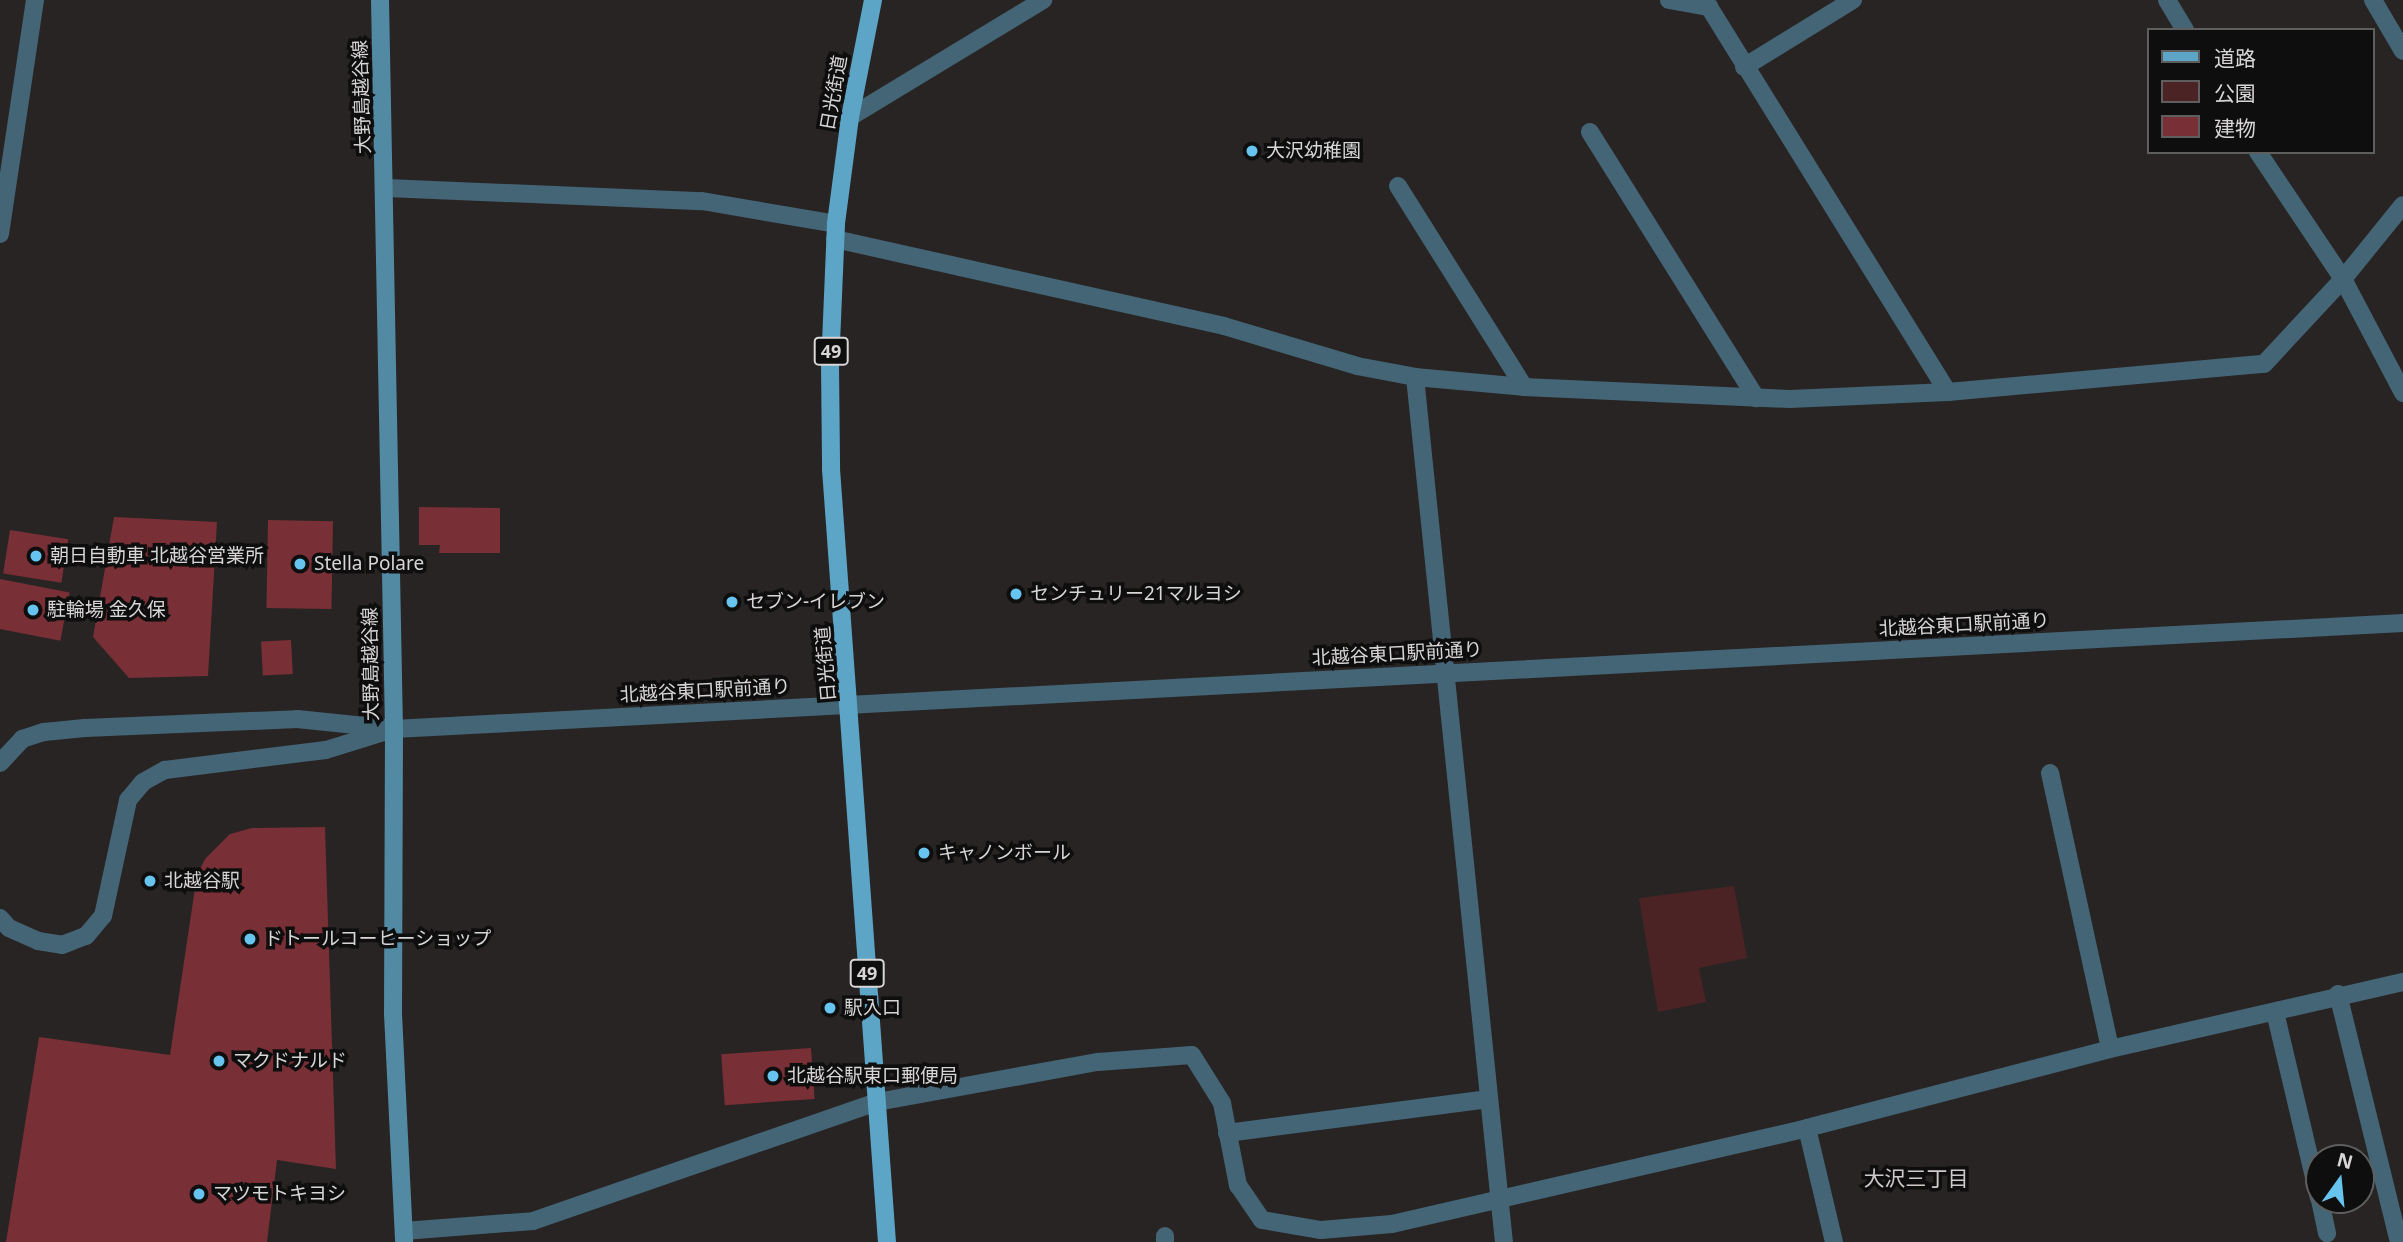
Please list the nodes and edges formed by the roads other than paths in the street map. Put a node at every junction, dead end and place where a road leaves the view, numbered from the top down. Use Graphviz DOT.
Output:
graph roads {
  1 [pos="35,0"];
  2 [pos="380,0"];
  3 [pos="873,0"];
  4 [pos="1043,0"];
  5 [pos="1669,0"];
  6 [pos="1853,0"];
  7 [pos="2167,0"];
  8 [pos="2372,0"];
  9 [pos="2184,28"];
  10 [pos="2403,51"];
  11 [pos="1744,67"];
  12 [pos="850,117"];
  13 [pos="1590,132"];
  14 [pos="2259,154"];
  15 [pos="1398,186"];
  16 [pos="386,188"];
  17 [pos="2403,205"];
  18 [pos="836,231"];
  19 [pos="0,234"];
  20 [pos="2343,279"];
  21 [pos="1415,377"];
  22 [pos="1524,387"];
  23 [pos="1948,392"];
  24 [pos="2403,393"];
  25 [pos="1756,398"];
  26 [pos="2403,623"];
  27 [pos="1448,672"];
  28 [pos="850,704"];
  29 [pos="394,729"];
  30 [pos="0,763"];
  31 [pos="2050,773"];
  32 [pos="0,918"];
  33 [pos="2403,982"];
  34 [pos="2338,994"];
  35 [pos="2275,1012"];
  36 [pos="2110,1049"];
  37 [pos="1489,1099"];
  38 [pos="877,1102"];
  39 [pos="1807,1128"];
  40 [pos="1227,1133"];
  41 [pos="2306,1144"];
  42 [pos="1496,1200"];
  43 [pos="2323,1214"];
  44 [pos="2327,1233"];
  45 [pos="404,1237"];
  46 [pos="887,1242"];
  47 [pos="1504,1242"];
  48 [pos="1834,1242"];
  49 [pos="2399,1242"];
  1 -- 19 [label="street"];
  2 -- 16 [label="main road, 大野島越谷線"];
  3 -- 12 [label="main road, 日光街道 / 49"];
  4 -- 12 [label="street"];
  5 -- 11 [label="street"];
  6 -- 11 [label="street"];
  7 -- 9 [label="street"];
  8 -- 10 [label="street"];
  11 -- 23 [label="street"];
  12 -- 18 [label="main road, 日光街道 / 49"];
  13 -- 25 [label="street"];
  14 -- 20 [label="street"];
  15 -- 22 [label="street"];
  16 -- 18 [label="street"];
  16 -- 29 [label="main road, 大野島越谷線"];
  17 -- 20 [label="street"];
  18 -- 21 [label="street"];
  18 -- 28 [label="main road, 日光街道 / 49"];
  20 -- 23 [label="street"];
  20 -- 24 [label="street"];
  21 -- 22 [label="street"];
  21 -- 27 [label="street"];
  22 -- 25 [label="street"];
  23 -- 25 [label="street"];
  26 -- 27 [label="street, 北越谷東口駅前通り"];
  27 -- 28 [label="street, 北越谷東口駅前通り"];
  27 -- 37 [label="street"];
  28 -- 29 [label="street, 北越谷東口駅前通り"];
  28 -- 38 [label="main road, 日光街道 / 49"];
  29 -- 30 [label="street"];
  29 -- 32 [label="street"];
  29 -- 45 [label="main road, 大野島越谷線"];
  31 -- 36 [label="street"];
  33 -- 34 [label="street"];
  34 -- 35 [label="street"];
  34 -- 49 [label="street"];
  35 -- 36 [label="street"];
  35 -- 41 [label="street"];
  36 -- 39 [label="street"];
  37 -- 40 [label="street"];
  37 -- 42 [label="street"];
  38 -- 40 [label="street"];
  38 -- 45 [label="street"];
  38 -- 46 [label="main road, 日光街道 / 49"];
  39 -- 42 [label="street"];
  39 -- 48 [label="street"];
  40 -- 42 [label="street"];
  42 -- 47 [label="street"];
  43 -- 44 [label="street"];
}
